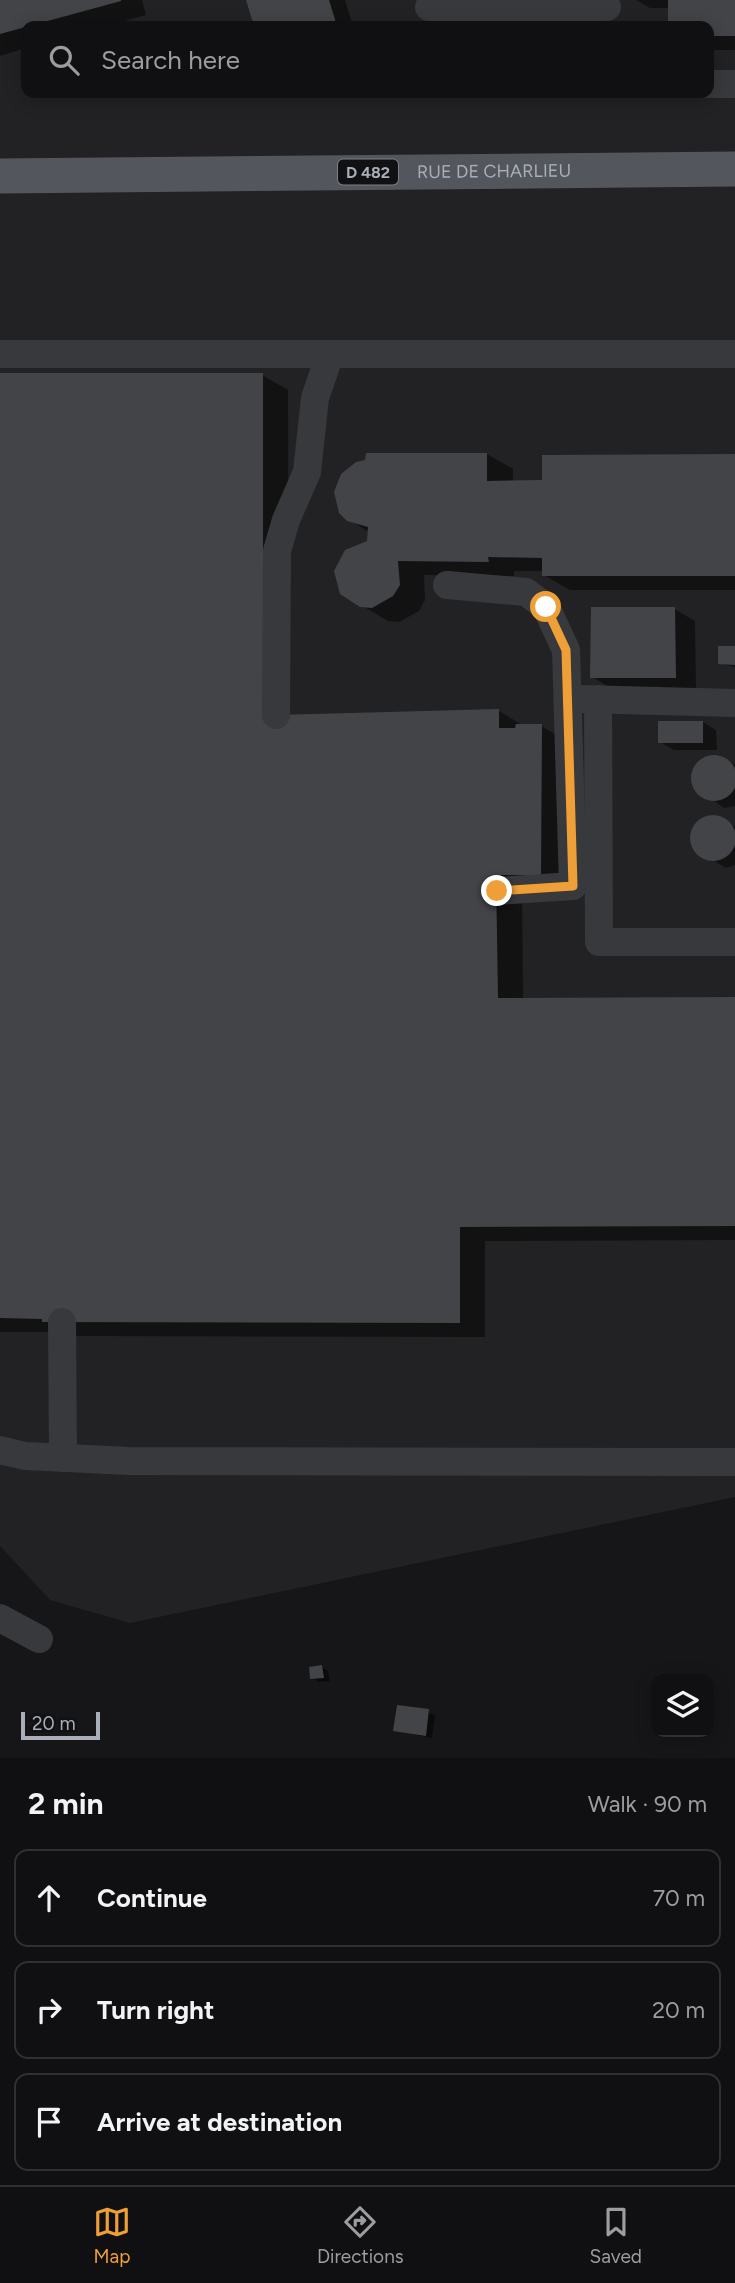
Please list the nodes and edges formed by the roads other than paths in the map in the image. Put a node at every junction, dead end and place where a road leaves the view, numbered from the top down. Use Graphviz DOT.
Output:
graph roads {
  1 [pos="430,11"];
  2 [pos="607,11"];
  3 [pos="714,84"];
  4 [pos="735,84"];
  5 [pos="735,169"];
  6 [pos="0,176"];
  7 [pos="0,354"];
  8 [pos="330,354"];
  9 [pos="735,354"];
  10 [pos="447,584"];
  11 [pos="567,698"];
  12 [pos="597,699"];
  13 [pos="735,703"];
  14 [pos="276,715"];
  15 [pos="497,891"];
  16 [pos="735,942"];
  17 [pos="62,1322"];
  18 [pos="0,1450"];
  19 [pos="63,1458"];
  20 [pos="735,1462"];
  21 [pos="0,1618"];
  22 [pos="39,1639"];
  1 -- 2 [label="street"];
  3 -- 4 [label="street"];
  5 -- 6 [label="main road, RUE DE CHARLIEU / D 482"];
  7 -- 8 [label="street"];
  8 -- 9 [label="street"];
  8 -- 14 [label="street"];
  10 -- 11 [label="street"];
  11 -- 12 [label="street"];
  11 -- 15 [label="street"];
  12 -- 13 [label="street"];
  12 -- 16 [label="street"];
  17 -- 19 [label="street"];
  18 -- 19 [label="street"];
  19 -- 20 [label="street"];
  21 -- 22 [label="street"];
}
